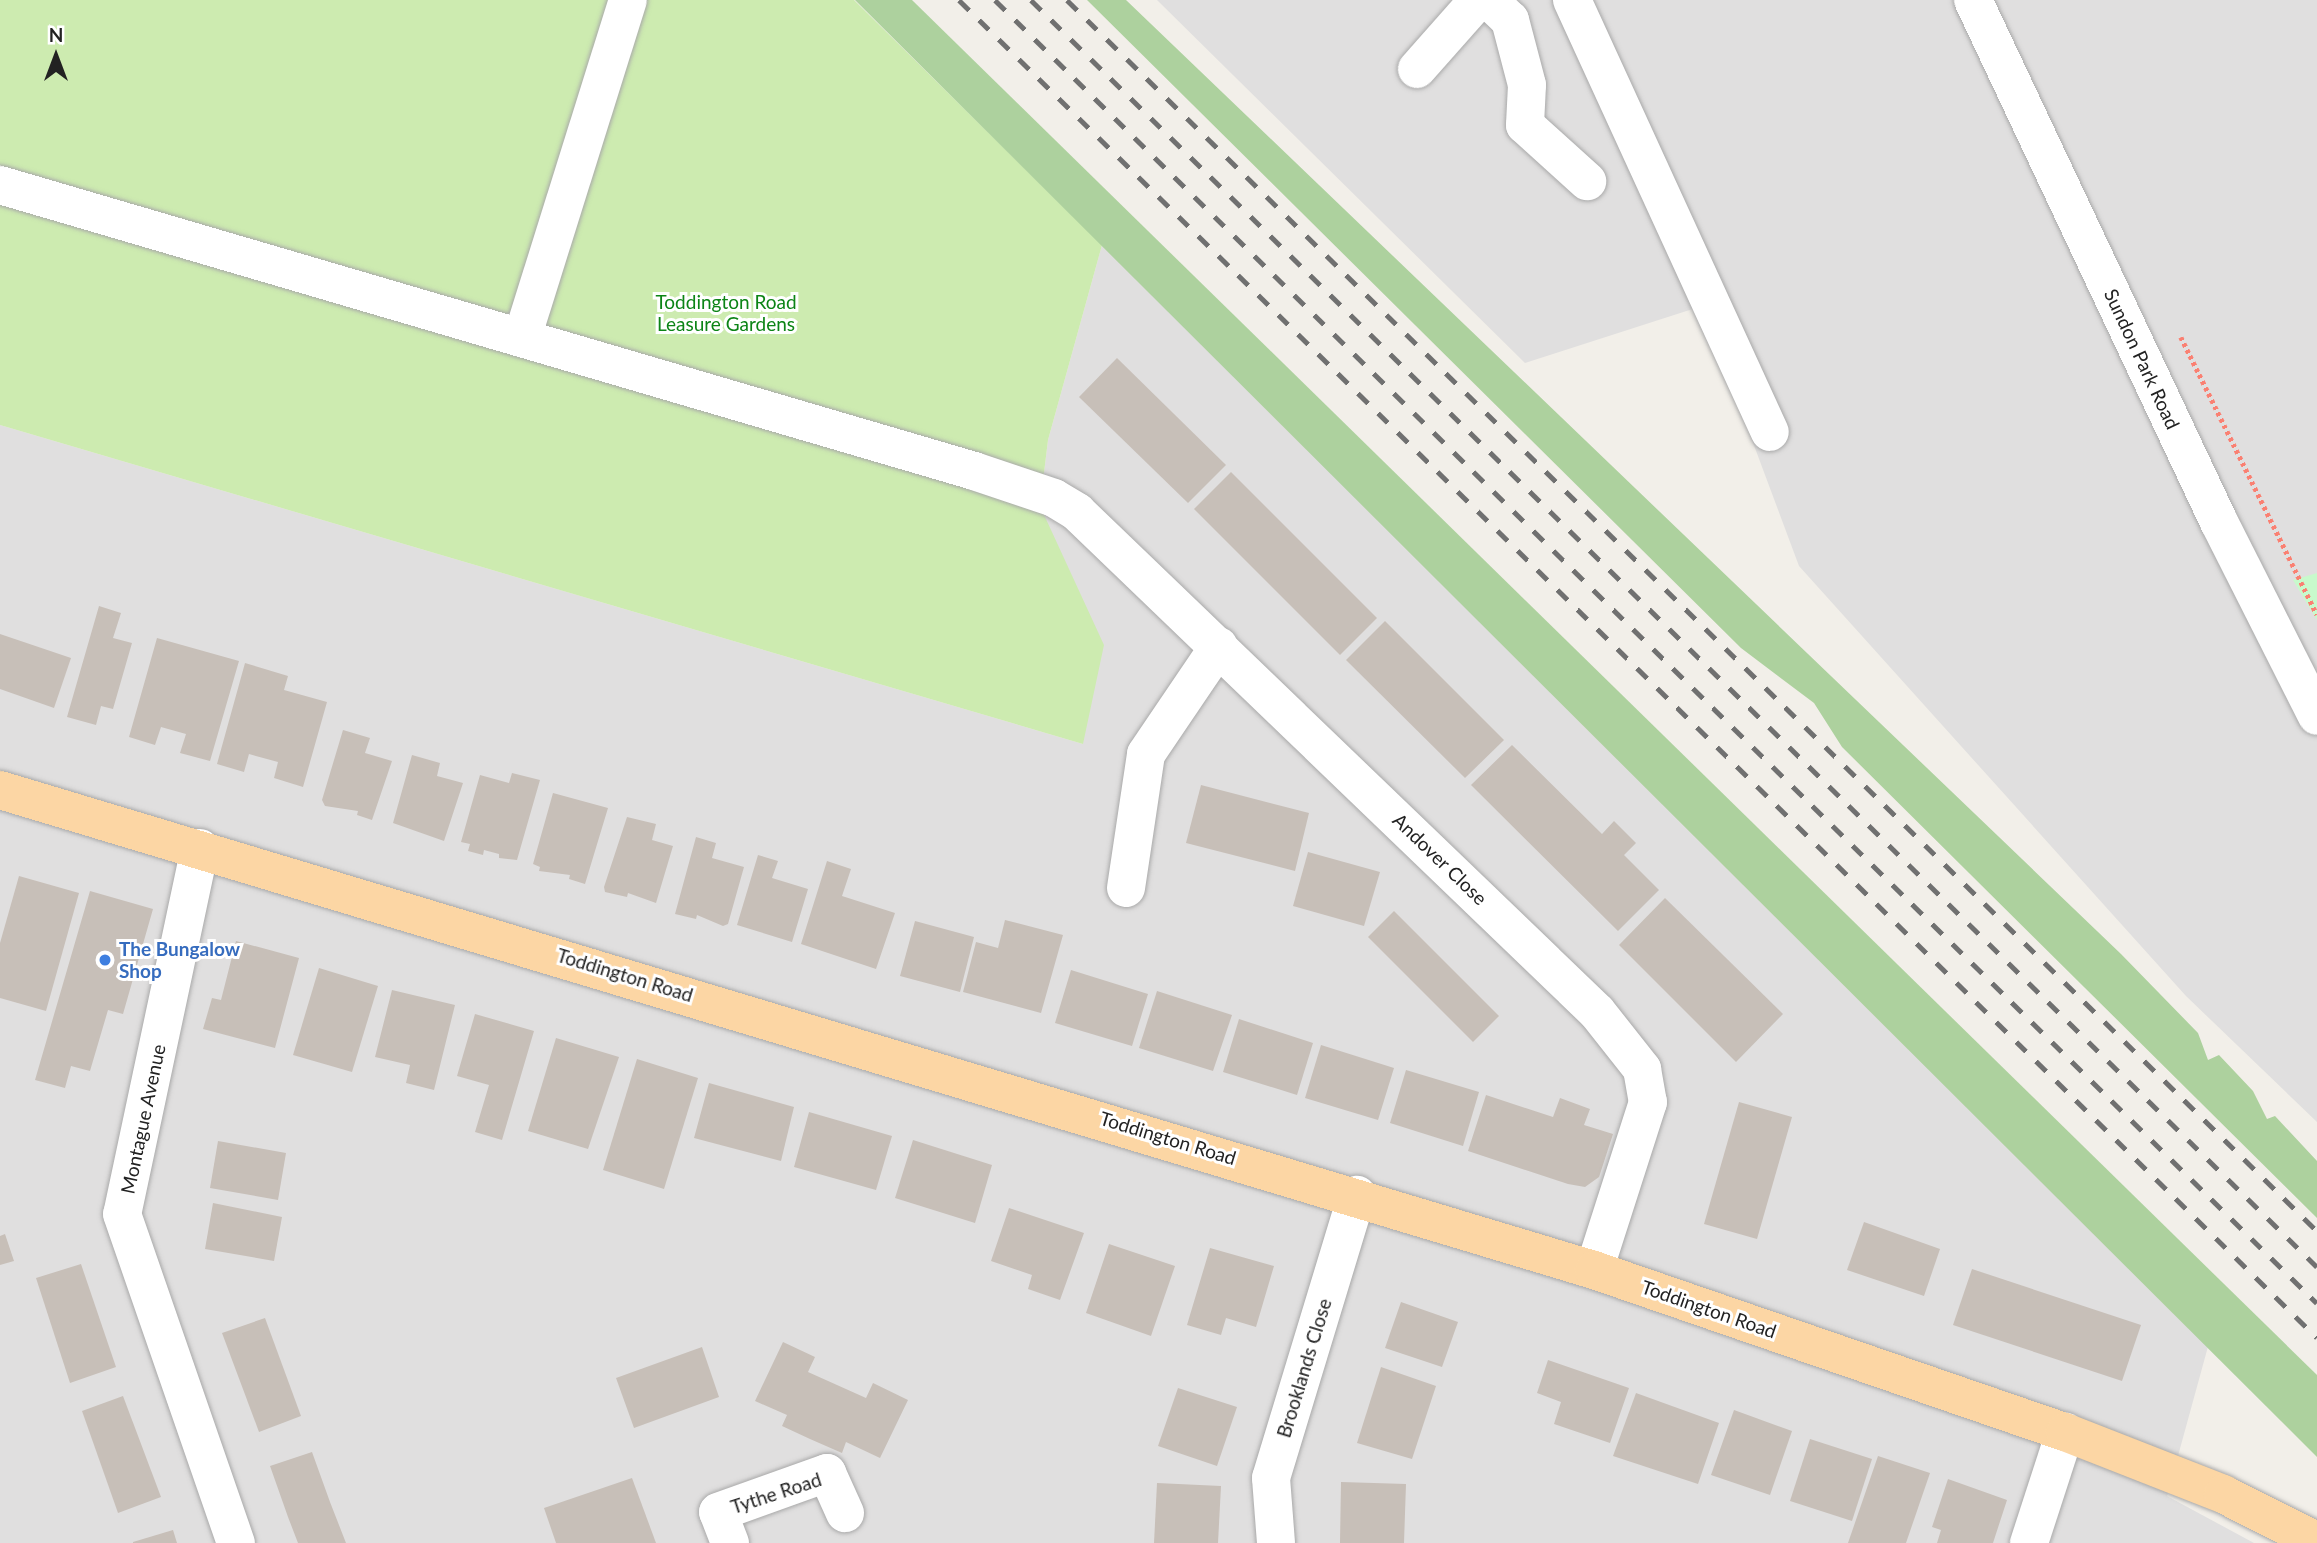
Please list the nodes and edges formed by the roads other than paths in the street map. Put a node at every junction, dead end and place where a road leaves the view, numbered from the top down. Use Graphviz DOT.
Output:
graph roads {
  1 [pos="628,0"];
  2 [pos="1478,0"];
  3 [pos="1572,0"];
  4 [pos="1973,0"];
  5 [pos="1500,10"];
  6 [pos="1417,69"];
  7 [pos="1587,181"];
  8 [pos="0,185"];
  9 [pos="523,338"];
  10 [pos="1770,432"];
  11 [pos="1219,646"];
  12 [pos="2317,716"];
  13 [pos="0,790"];
  14 [pos="200,848"];
  15 [pos="1126,888"];
  16 [pos="1357,1195"];
  17 [pos="1594,1270"];
  18 [pos="2065,1432"];
  19 [pos="845,1513"];
  20 [pos="2317,1541"];
  21 [pos="236,1543"];
  22 [pos="730,1543"];
  23 [pos="1276,1543"];
  24 [pos="2029,1543"];
  1 -- 9 [label="street"];
  2 -- 6 [label="street"];
  3 -- 10 [label="street"];
  4 -- 12 [label="street, Sundon Park Road"];
  5 -- 7 [label="street"];
  8 -- 9 [label="street, Andover Close"];
  9 -- 11 [label="street, Andover Close"];
  11 -- 15 [label="street"];
  11 -- 17 [label="street, Andover Close"];
  13 -- 14 [label="main road, Toddington Road"];
  14 -- 16 [label="main road, Toddington Road"];
  14 -- 21 [label="street, Montague Avenue"];
  16 -- 17 [label="main road, Toddington Road"];
  16 -- 23 [label="street, Brooklands Close"];
  17 -- 18 [label="main road, Toddington Road"];
  18 -- 20 [label="main road, Toddington Road"];
  18 -- 24 [label="street"];
  19 -- 22 [label="street, Tythe Road"];
}
